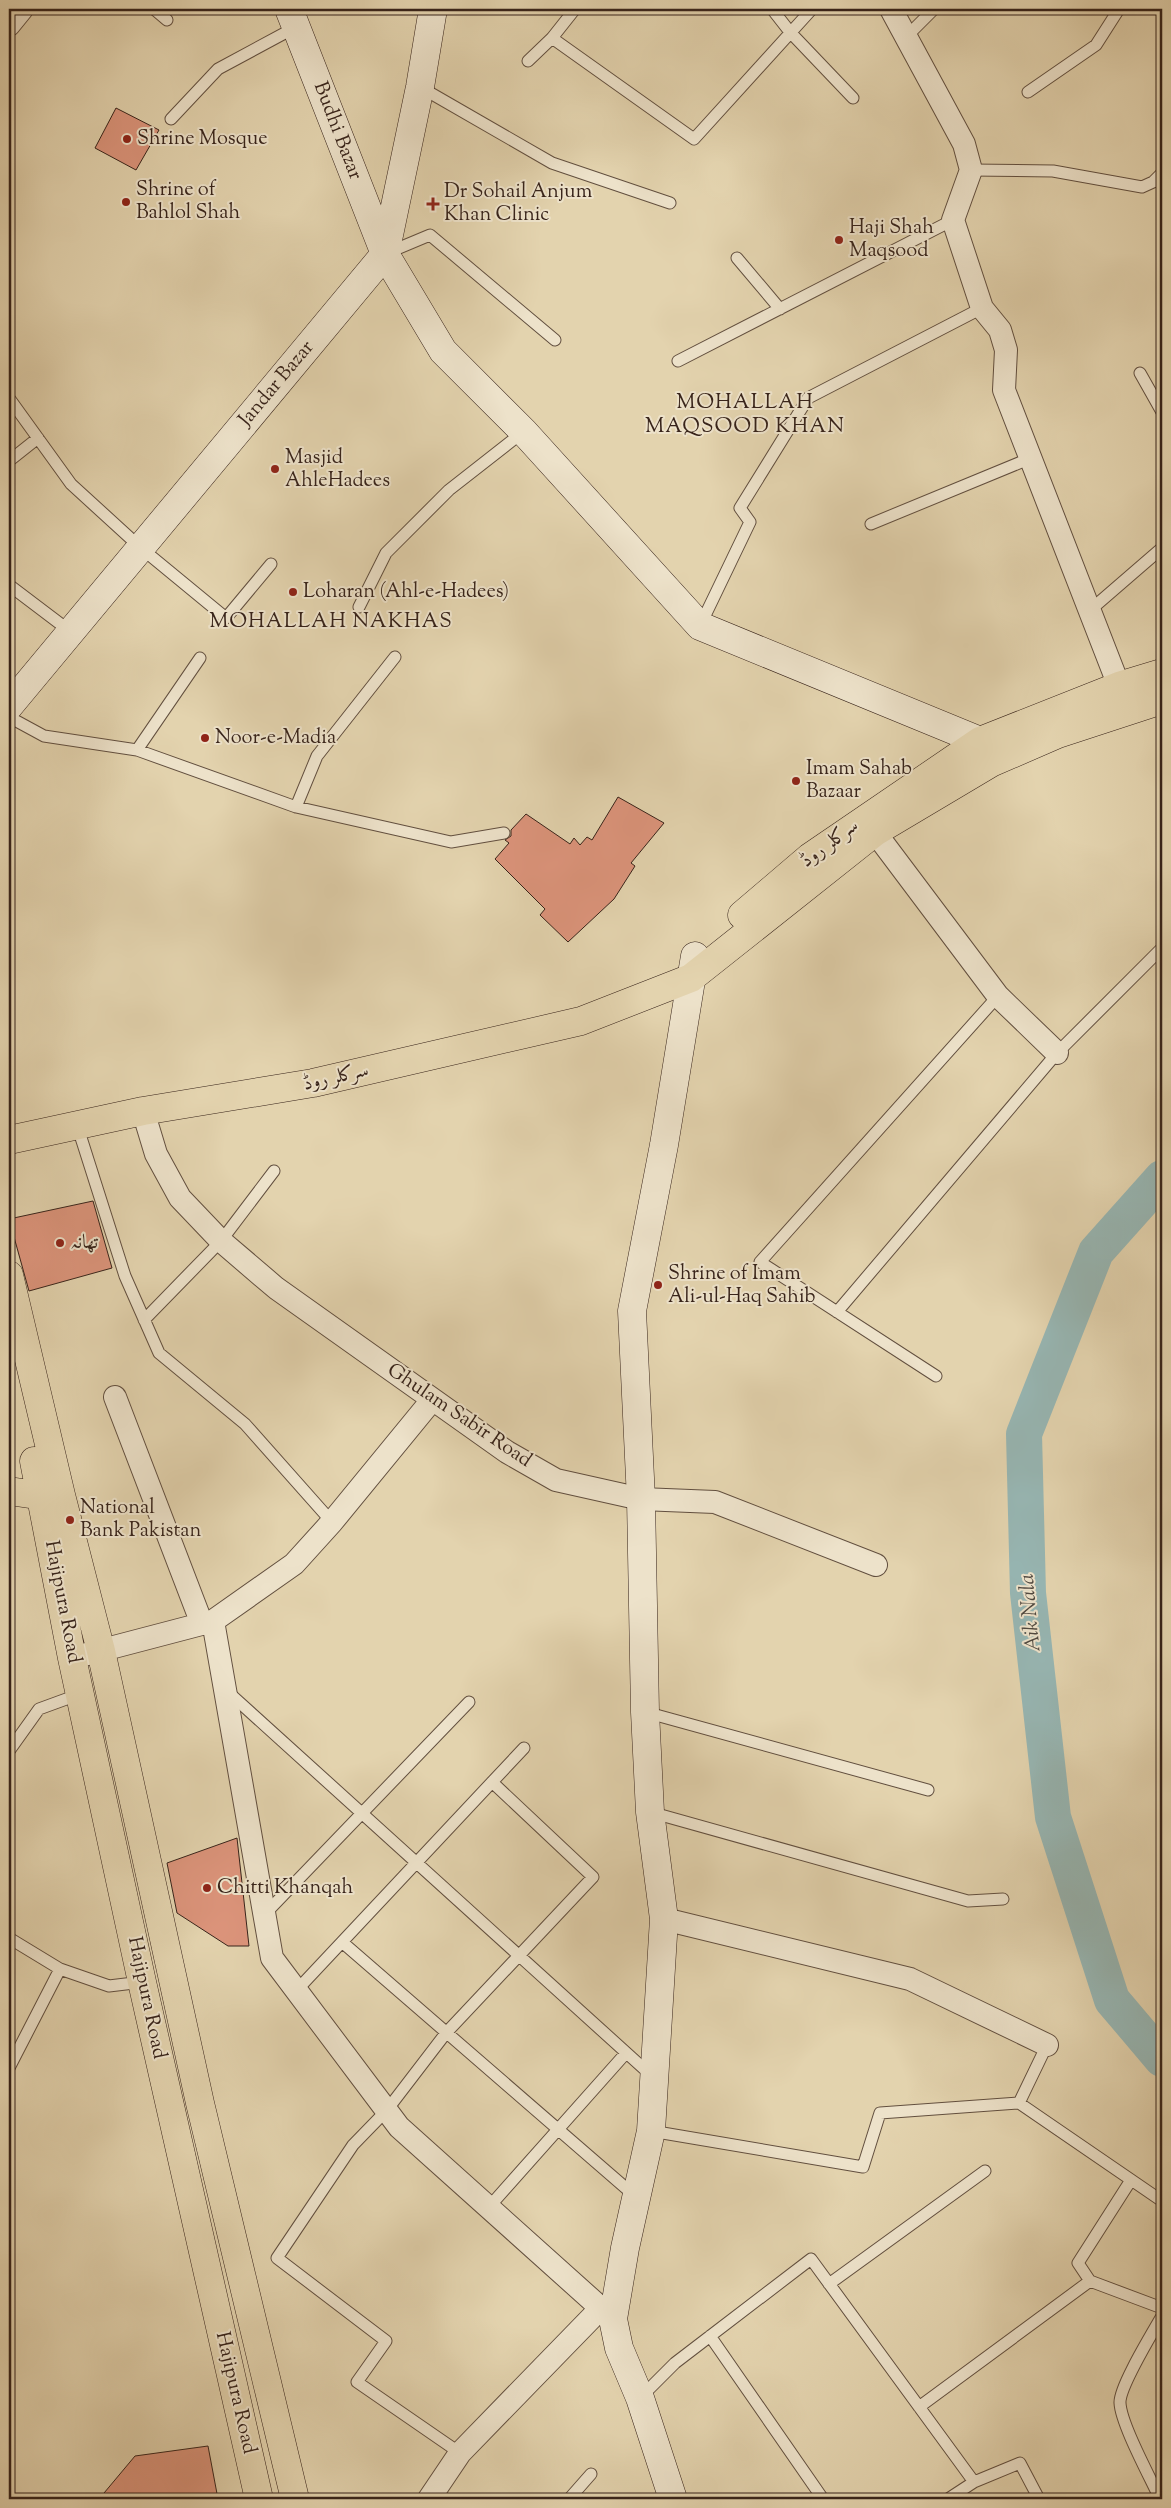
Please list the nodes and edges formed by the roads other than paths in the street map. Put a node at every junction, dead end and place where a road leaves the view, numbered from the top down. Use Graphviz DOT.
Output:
graph roads {
  1 [pos="22,9"];
  2 [pos="154,9"];
  3 [pos="433,9"];
  4 [pos="575,9"];
  5 [pos="772,9"];
  6 [pos="812,9"];
  7 [pos="891,9"];
  8 [pos="934,9"];
  9 [pos="1119,9"];
  10 [pos="293,18"];
  11 [pos="167,20"];
  12 [pos="9,25"];
  13 [pos="790,32"];
  14 [pos="907,36"];
  15 [pos="552,38"];
  16 [pos="528,61"];
  17 [pos="420,87"];
  18 [pos="1028,92"];
  19 [pos="853,98"];
  20 [pos="171,119"];
  21 [pos="971,170"];
  22 [pos="1162,173"];
  23 [pos="670,203"];
  24 [pos="953,220"];
  25 [pos="385,254"];
  26 [pos="737,258"];
  27 [pos="982,308"];
  28 [pos="780,309"];
  29 [pos="555,340"];
  30 [pos="678,361"];
  31 [pos="1140,373"];
  32 [pos="9,398"];
  33 [pos="1162,412"];
  34 [pos="524,432"];
  35 [pos="38,438"];
  36 [pos="1031,458"];
  37 [pos="9,461"];
  38 [pos="871,524"];
  39 [pos="141,548"];
  40 [pos="1162,548"];
  41 [pos="271,564"];
  42 [pos="9,585"];
  43 [pos="359,606"];
  44 [pos="1088,612"];
  45 [pos="700,626"];
  46 [pos="71,632"];
  47 [pos="395,657"];
  48 [pos="200,658"];
  49 [pos="1162,673"];
  50 [pos="1119,686"];
  51 [pos="1162,700"];
  52 [pos="9,706"];
  53 [pos="9,717"];
  54 [pos="980,740"];
  55 [pos="137,750"];
  56 [pos="296,808"];
  57 [pos="870,825"];
  58 [pos="504,833"];
  59 [pos="1162,948"];
  60 [pos="693,967"];
  61 [pos="998,996"];
  62 [pos="1057,1053"];
  63 [pos="143,1112"];
  64 [pos="78,1125"];
  65 [pos="14,1143"];
  66 [pos="274,1171"];
  67 [pos="221,1241"];
  68 [pos="9,1275"];
  69 [pos="837,1312"];
  70 [pos="144,1320"];
  71 [pos="9,1355"];
  72 [pos="936,1376"];
  73 [pos="115,1397"];
  74 [pos="432,1400"];
  75 [pos="9,1491"];
  76 [pos="52,1497"];
  77 [pos="641,1499"];
  78 [pos="332,1522"];
  79 [pos="876,1565"];
  80 [pos="207,1623"];
  81 [pos="100,1651"];
  82 [pos="72,1658"];
  83 [pos="225,1689"];
  84 [pos="80,1694"];
  85 [pos="469,1702"];
  86 [pos="645,1712"];
  87 [pos="524,1748"];
  88 [pos="9,1752"];
  89 [pos="492,1782"];
  90 [pos="928,1790"];
  91 [pos="650,1812"];
  92 [pos="363,1813"];
  93 [pos="416,1862"];
  94 [pos="1003,1899"];
  95 [pos="264,1915"];
  96 [pos="664,1919"];
  97 [pos="9,1938"];
  98 [pos="342,1942"];
  99 [pos="519,1955"];
  100 [pos="60,1969"];
  101 [pos="142,1982"];
  102 [pos="296,1991"];
  103 [pos="446,2033"];
  104 [pos="1047,2045"];
  105 [pos="626,2053"];
  106 [pos="9,2068"];
  107 [pos="653,2077"];
  108 [pos="1019,2103"];
  109 [pos="387,2110"];
  110 [pos="559,2130"];
  111 [pos="651,2131"];
  112 [pos="985,2170"];
  113 [pos="1131,2180"];
  114 [pos="636,2198"];
  115 [pos="1162,2200"];
  116 [pos="489,2207"];
  117 [pos="1090,2281"];
  118 [pos="829,2284"];
  119 [pos="1162,2308"];
  120 [pos="607,2313"];
  121 [pos="1162,2316"];
  122 [pos="710,2336"];
  123 [pos="640,2398"];
  124 [pos="919,2408"];
  125 [pos="460,2453"];
  126 [pos="591,2474"];
  127 [pos="974,2482"];
  128 [pos="259,2499"];
  129 [pos="294,2499"];
  130 [pos="429,2499"];
  131 [pos="570,2499"];
  132 [pos="673,2499"];
  133 [pos="823,2499"];
  134 [pos="948,2499"];
  135 [pos="1039,2499"];
  136 [pos="1160,2499"];
  1 -- 12 [label="street"];
  2 -- 11 [label="lane"];
  3 -- 17 [label="street, Jandar Bazar"];
  4 -- 15 [label="lane"];
  5 -- 13 [label="lane"];
  6 -- 13 [label="lane"];
  7 -- 14 [label="street"];
  8 -- 14 [label="lane"];
  9 -- 18 [label="lane"];
  10 -- 20 [label="lane"];
  10 -- 25 [label="street, Budhi Bazar"];
  13 -- 15 [label="lane"];
  13 -- 19 [label="lane"];
  14 -- 21 [label="street"];
  15 -- 16 [label="lane"];
  17 -- 23 [label="lane"];
  17 -- 25 [label="street, Jandar Bazar"];
  21 -- 22 [label="lane"];
  21 -- 24 [label="street"];
  24 -- 27 [label="street"];
  24 -- 28 [label="lane"];
  25 -- 29 [label="lane"];
  25 -- 34 [label="street, Budhi Bazar"];
  25 -- 39 [label="street, Jandar Bazar"];
  26 -- 28 [label="lane"];
  27 -- 36 [label="street"];
  27 -- 45 [label="lane"];
  28 -- 30 [label="lane"];
  31 -- 33 [label="lane"];
  32 -- 35 [label="lane"];
  34 -- 43 [label="lane"];
  34 -- 45 [label="street, Budhi Bazar"];
  35 -- 37 [label="lane"];
  35 -- 39 [label="lane"];
  36 -- 38 [label="lane"];
  36 -- 44 [label="street"];
  39 -- 41 [label="lane"];
  39 -- 46 [label="street, Jandar Bazar"];
  40 -- 44 [label="lane"];
  42 -- 46 [label="lane"];
  44 -- 50 [label="street"];
  45 -- 54 [label="street"];
  46 -- 52 [label="street, Jandar Bazar"];
  47 -- 56 [label="lane"];
  48 -- 55 [label="lane"];
  49 -- 50 [label="main road, سرکلر روڈ"];
  50 -- 54 [label="main road, سرکلر روڈ"];
  51 -- 57 [label="main road, سرکلر روڈ"];
  53 -- 55 [label="lane"];
  54 -- 57 [label="main road, سرکلر روڈ"];
  55 -- 56 [label="lane"];
  56 -- 58 [label="lane"];
  57 -- 60 [label="main road, سرکلر روڈ"];
  57 -- 61 [label="street"];
  59 -- 62 [label="lane"];
  60 -- 63 [label="main road, سرکلر روڈ"];
  60 -- 77 [label="street"];
  61 -- 62 [label="street"];
  61 -- 69 [label="lane"];
  62 -- 69 [label="lane"];
  63 -- 64 [label="main road, سرکلر روڈ"];
  63 -- 67 [label="street, Ghulam Sabir Road"];
  64 -- 65 [label="main road, سرکلر روڈ"];
  64 -- 70 [label="lane"];
  66 -- 67 [label="lane"];
  67 -- 70 [label="lane"];
  67 -- 74 [label="street, Ghulam Sabir Road"];
  68 -- 76 [label="main road"];
  69 -- 72 [label="lane"];
  70 -- 78 [label="lane"];
  71 -- 76 [label="main road"];
  73 -- 80 [label="street"];
  74 -- 77 [label="street, Ghulam Sabir Road"];
  74 -- 78 [label="street"];
  75 -- 76 [label="main road"];
  76 -- 81 [label="main road"];
  76 -- 82 [label="main road, Hajipura Road"];
  77 -- 79 [label="street, Ghulam Sabir Road"];
  77 -- 86 [label="street"];
  78 -- 80 [label="street"];
  80 -- 81 [label="street"];
  80 -- 83 [label="street"];
  81 -- 82 [label="street"];
  81 -- 129 [label="main road"];
  82 -- 84 [label="main road, Hajipura Road"];
  83 -- 92 [label="lane"];
  83 -- 95 [label="street"];
  84 -- 88 [label="lane"];
  84 -- 101 [label="main road, Hajipura Road"];
  85 -- 92 [label="lane"];
  86 -- 90 [label="lane"];
  86 -- 91 [label="street"];
  87 -- 89 [label="lane"];
  89 -- 93 [label="lane"];
  89 -- 99 [label="lane"];
  91 -- 94 [label="lane"];
  91 -- 96 [label="street"];
  92 -- 93 [label="lane"];
  92 -- 95 [label="lane"];
  93 -- 98 [label="lane"];
  93 -- 99 [label="lane"];
  95 -- 102 [label="street"];
  96 -- 104 [label="street"];
  96 -- 107 [label="street"];
  97 -- 100 [label="lane"];
  98 -- 102 [label="lane"];
  98 -- 103 [label="lane"];
  99 -- 103 [label="lane"];
  99 -- 105 [label="lane"];
  100 -- 101 [label="lane"];
  100 -- 106 [label="lane"];
  101 -- 128 [label="main road, Hajipura Road"];
  102 -- 109 [label="street"];
  103 -- 109 [label="lane"];
  103 -- 110 [label="lane"];
  104 -- 108 [label="lane"];
  105 -- 107 [label="lane"];
  105 -- 110 [label="lane"];
  107 -- 111 [label="street"];
  108 -- 111 [label="lane"];
  108 -- 113 [label="lane"];
  109 -- 116 [label="street"];
  109 -- 125 [label="lane"];
  110 -- 114 [label="lane"];
  110 -- 116 [label="lane"];
  111 -- 114 [label="street"];
  112 -- 118 [label="lane"];
  113 -- 115 [label="lane"];
  113 -- 117 [label="lane"];
  114 -- 120 [label="street"];
  116 -- 120 [label="street"];
  117 -- 119 [label="lane"];
  117 -- 124 [label="lane"];
  118 -- 122 [label="lane"];
  118 -- 124 [label="lane"];
  120 -- 123 [label="street"];
  120 -- 125 [label="street"];
  121 -- 136 [label="lane"];
  122 -- 123 [label="lane"];
  122 -- 133 [label="lane"];
  123 -- 132 [label="street"];
  124 -- 127 [label="lane"];
  125 -- 130 [label="street"];
  126 -- 131 [label="lane"];
  127 -- 134 [label="lane"];
  127 -- 135 [label="lane"];
}
